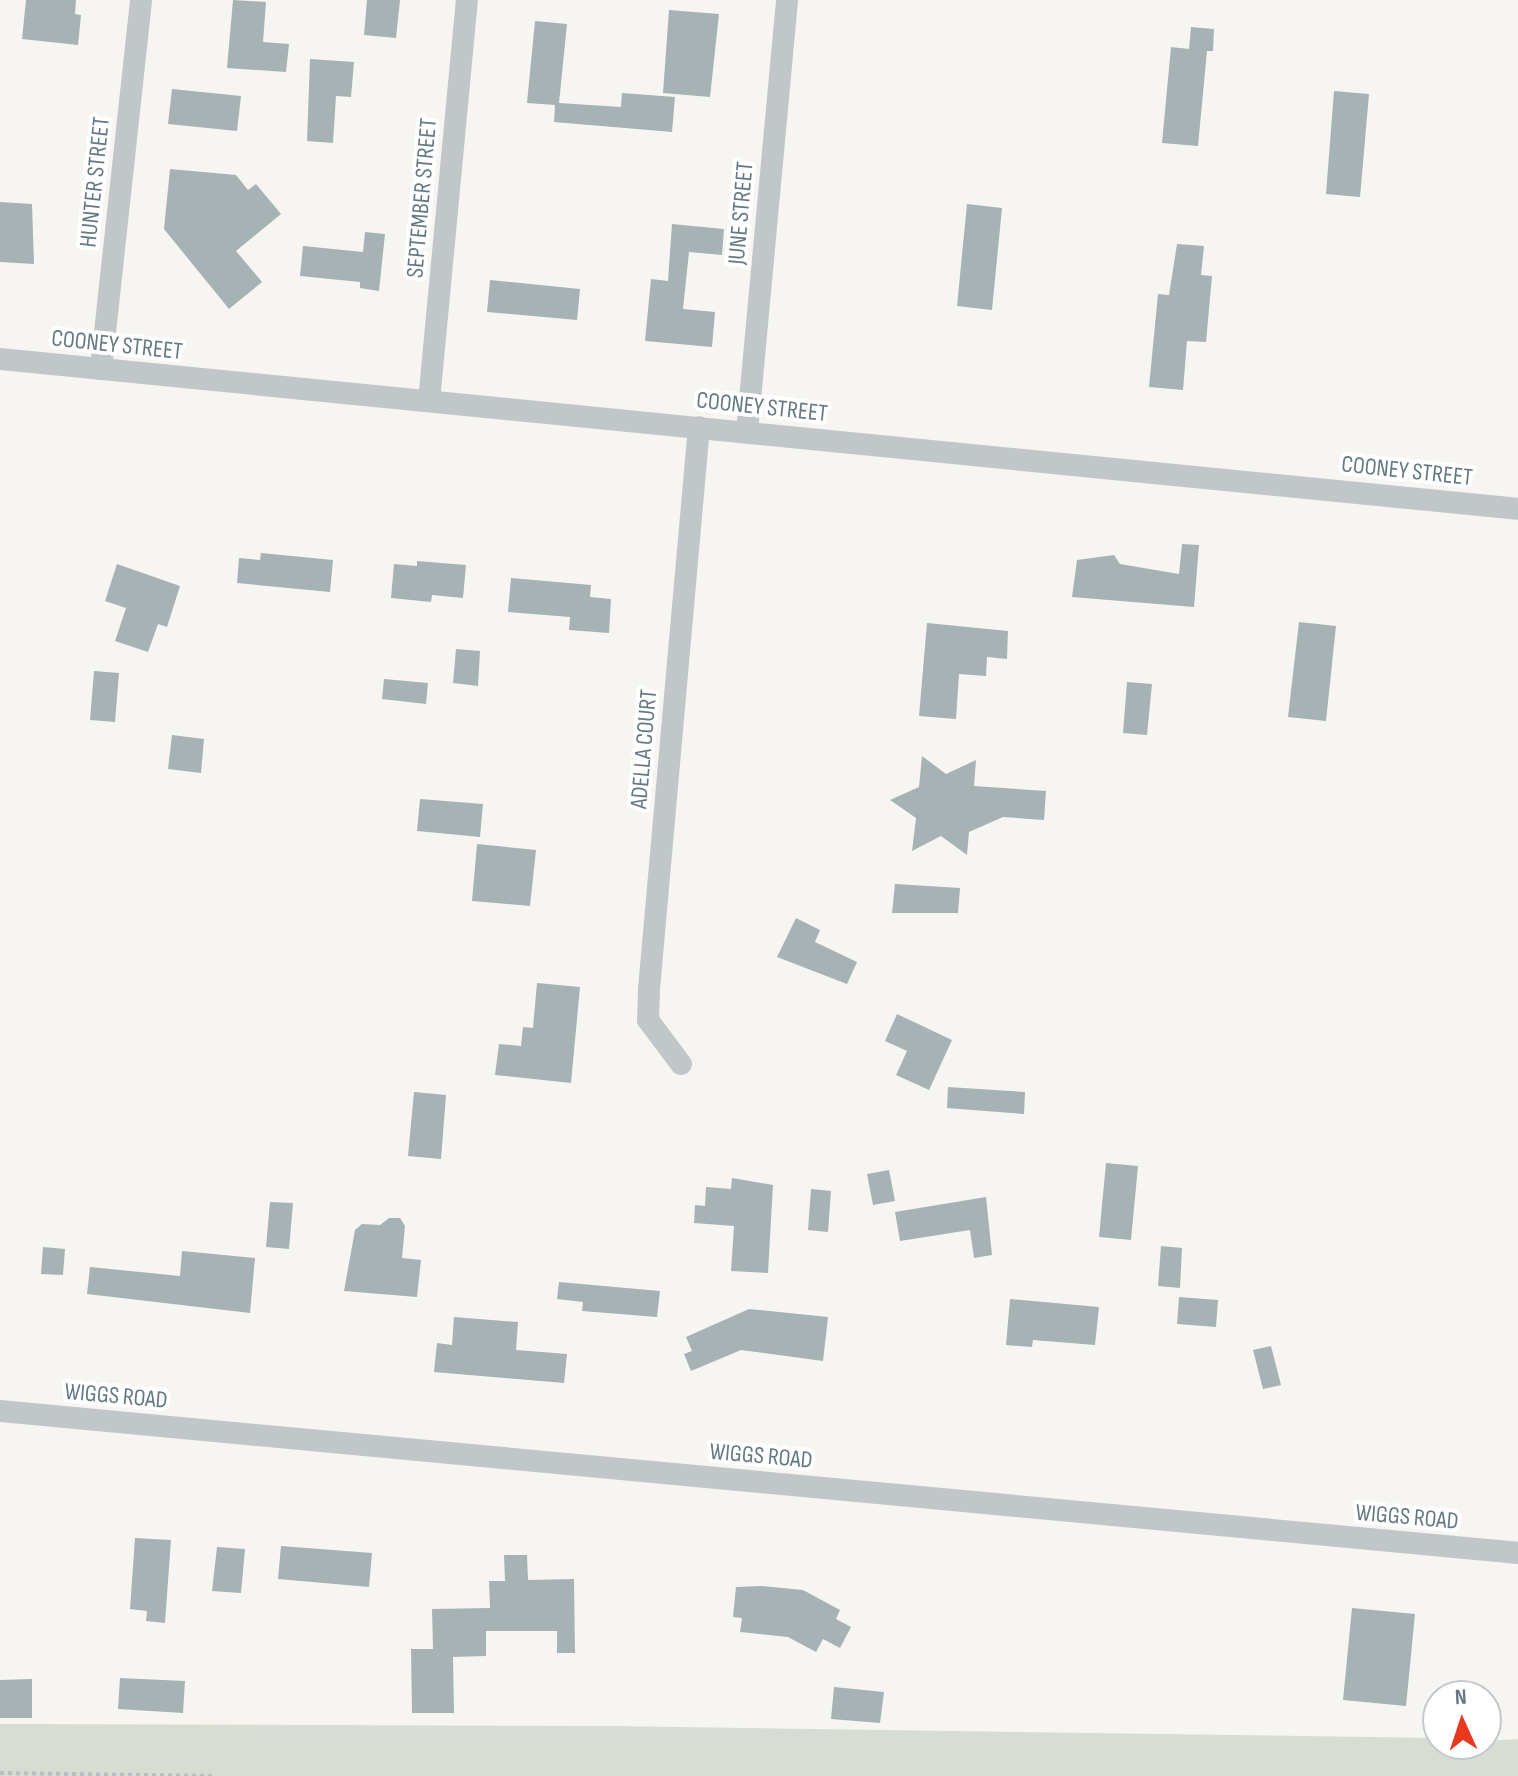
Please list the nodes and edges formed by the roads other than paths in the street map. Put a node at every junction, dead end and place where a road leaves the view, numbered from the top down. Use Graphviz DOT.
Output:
graph roads {
  1 [pos="141,0"];
  2 [pos="467,0"];
  3 [pos="787,0"];
  4 [pos="0,359"];
  5 [pos="101,369"];
  6 [pos="429,401"];
  7 [pos="699,427"];
  8 [pos="747,432"];
  9 [pos="1518,509"];
  10 [pos="681,1064"];
  11 [pos="0,1411"];
  12 [pos="1518,1553"];
  1 -- 5 [label="street, HUNTER STREET"];
  2 -- 6 [label="street, SEPTEMBER STREET"];
  3 -- 8 [label="street, JUNE STREET"];
  4 -- 5 [label="street, COONEY STREET"];
  5 -- 6 [label="street, COONEY STREET"];
  6 -- 7 [label="street, COONEY STREET"];
  7 -- 8 [label="street, COONEY STREET"];
  7 -- 10 [label="street, ADELLA COURT"];
  8 -- 9 [label="street, COONEY STREET"];
  11 -- 12 [label="street, WIGGS ROAD"];
}
